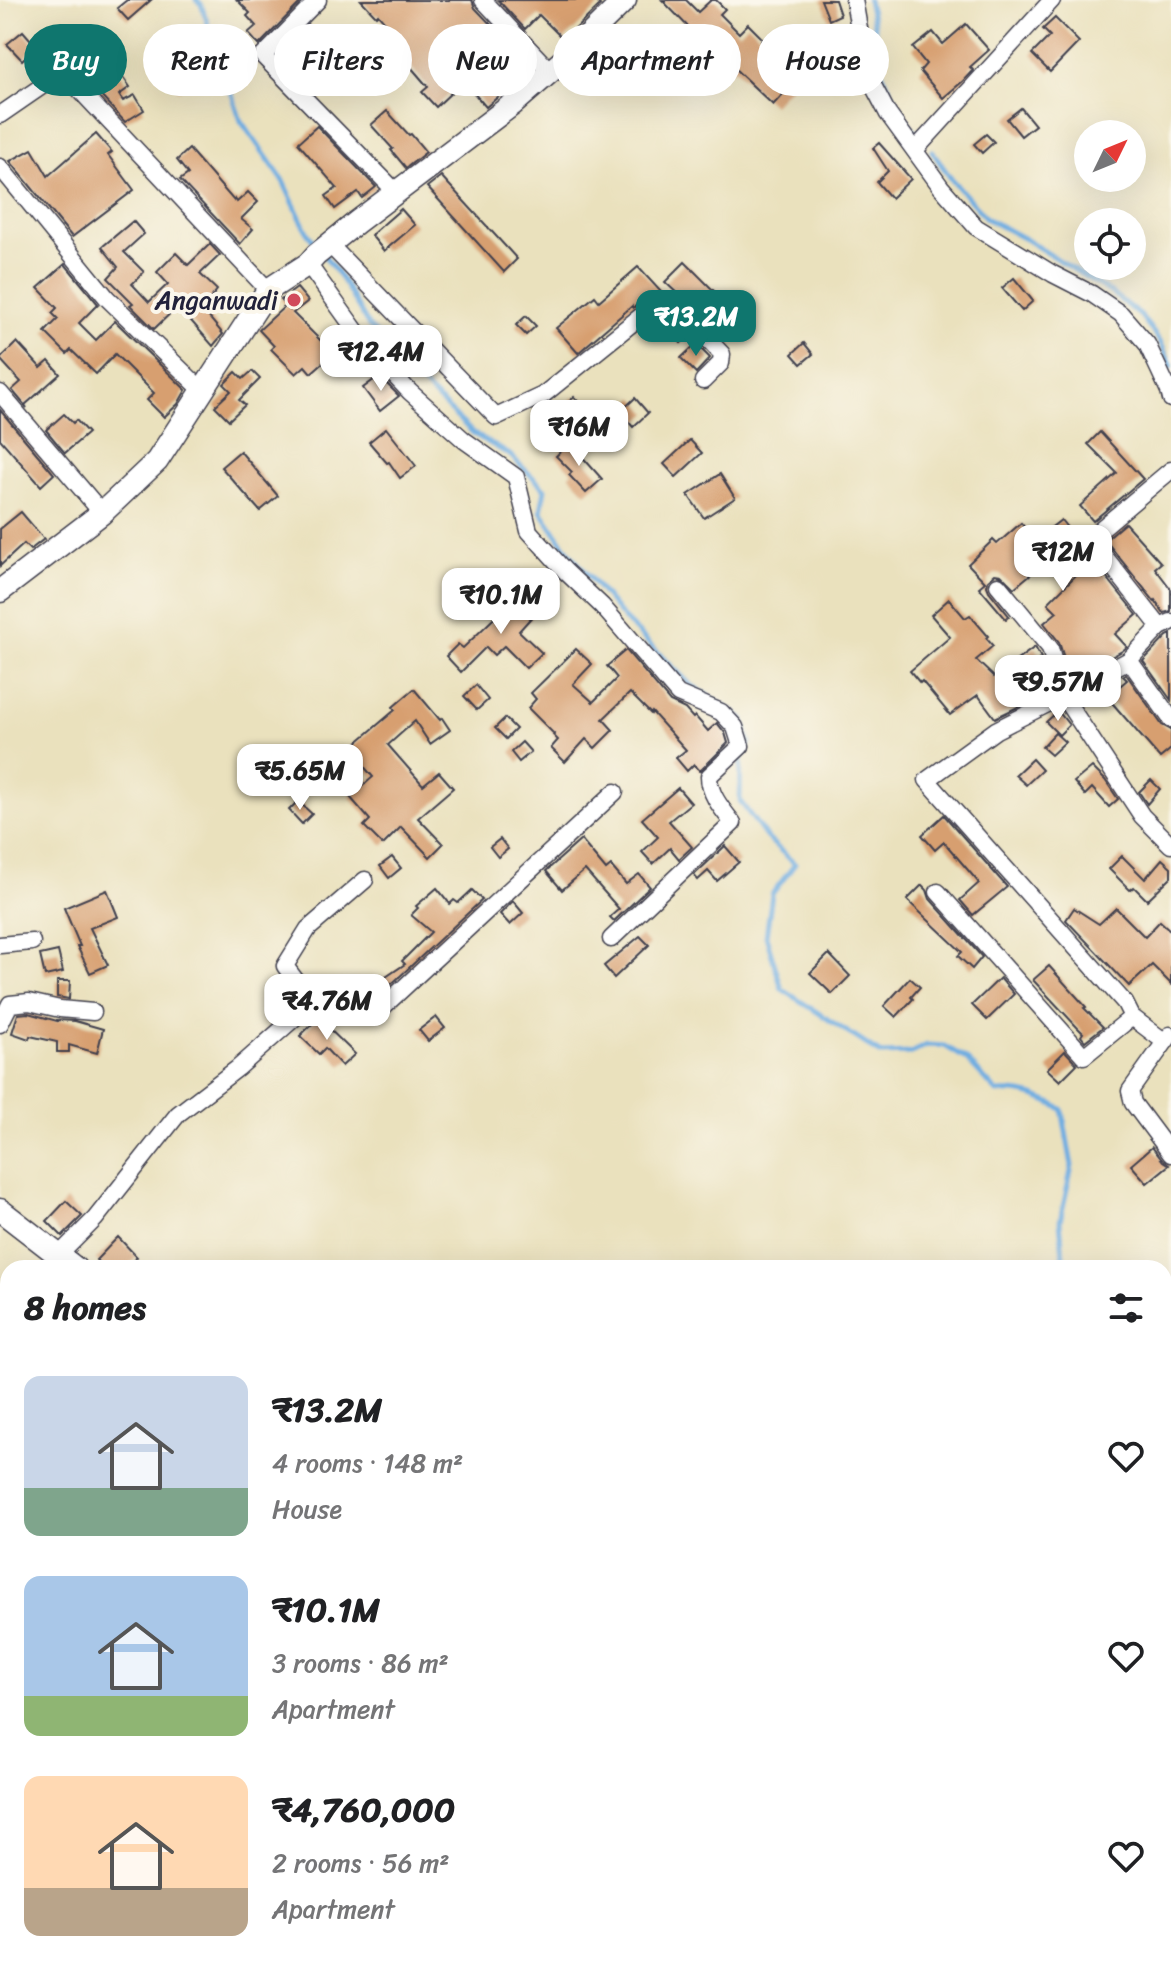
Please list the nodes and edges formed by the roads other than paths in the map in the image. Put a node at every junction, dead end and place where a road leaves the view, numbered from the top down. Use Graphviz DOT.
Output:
graph roads {
  1 [pos="318,0"];
  2 [pos="483,0"];
  3 [pos="854,0"];
  4 [pos="1052,0"];
  5 [pos="623,1"];
  6 [pos="550,71"];
  7 [pos="0,115"];
  8 [pos="915,150"];
  9 [pos="0,167"];
  10 [pos="397,193"];
  11 [pos="318,254"];
  12 [pos="268,290"];
  13 [pos="703,381"];
  14 [pos="202,390"];
  15 [pos="0,393"];
  16 [pos="1171,399"];
  17 [pos="1171,470"];
  18 [pos="102,513"];
  19 [pos="998,585"];
  20 [pos="0,591"];
  21 [pos="1166,624"];
  22 [pos="1129,660"];
  23 [pos="1063,696"];
  24 [pos="1171,719"];
  25 [pos="615,792"];
  26 [pos="1171,845"];
  27 [pos="365,880"];
  28 [pos="938,892"];
  29 [pos="611,939"];
  30 [pos="32,942"];
  31 [pos="0,945"];
  32 [pos="311,1001"];
  33 [pos="93,1012"];
  34 [pos="1132,1017"];
  35 [pos="0,1024"];
  36 [pos="1168,1038"];
  37 [pos="1171,1154"];
  38 [pos="0,1210"];
  39 [pos="64,1260"];
  40 [pos="68,1260"];
  1 -- 10 [label="street"];
  2 -- 6 [label="street"];
  3 -- 8 [label="street"];
  4 -- 8 [label="street"];
  5 -- 6 [label="street"];
  6 -- 10 [label="street"];
  7 -- 12 [label="street"];
  8 -- 16 [label="street"];
  9 -- 14 [label="street"];
  10 -- 11 [label="street"];
  11 -- 12 [label="street"];
  11 -- 13 [label="street"];
  11 -- 29 [label="street"];
  12 -- 14 [label="street"];
  14 -- 18 [label="street"];
  15 -- 18 [label="street"];
  17 -- 21 [label="street"];
  18 -- 20 [label="street"];
  19 -- 23 [label="street"];
  21 -- 22 [label="street"];
  22 -- 23 [label="street"];
  22 -- 24 [label="street"];
  23 -- 26 [label="street"];
  23 -- 34 [label="street"];
  25 -- 32 [label="street"];
  27 -- 32 [label="street"];
  28 -- 34 [label="street"];
  30 -- 31 [label="street"];
  32 -- 40 [label="street"];
  33 -- 35 [label="street"];
  34 -- 36 [label="street"];
  36 -- 37 [label="street"];
  38 -- 39 [label="street"];
}
